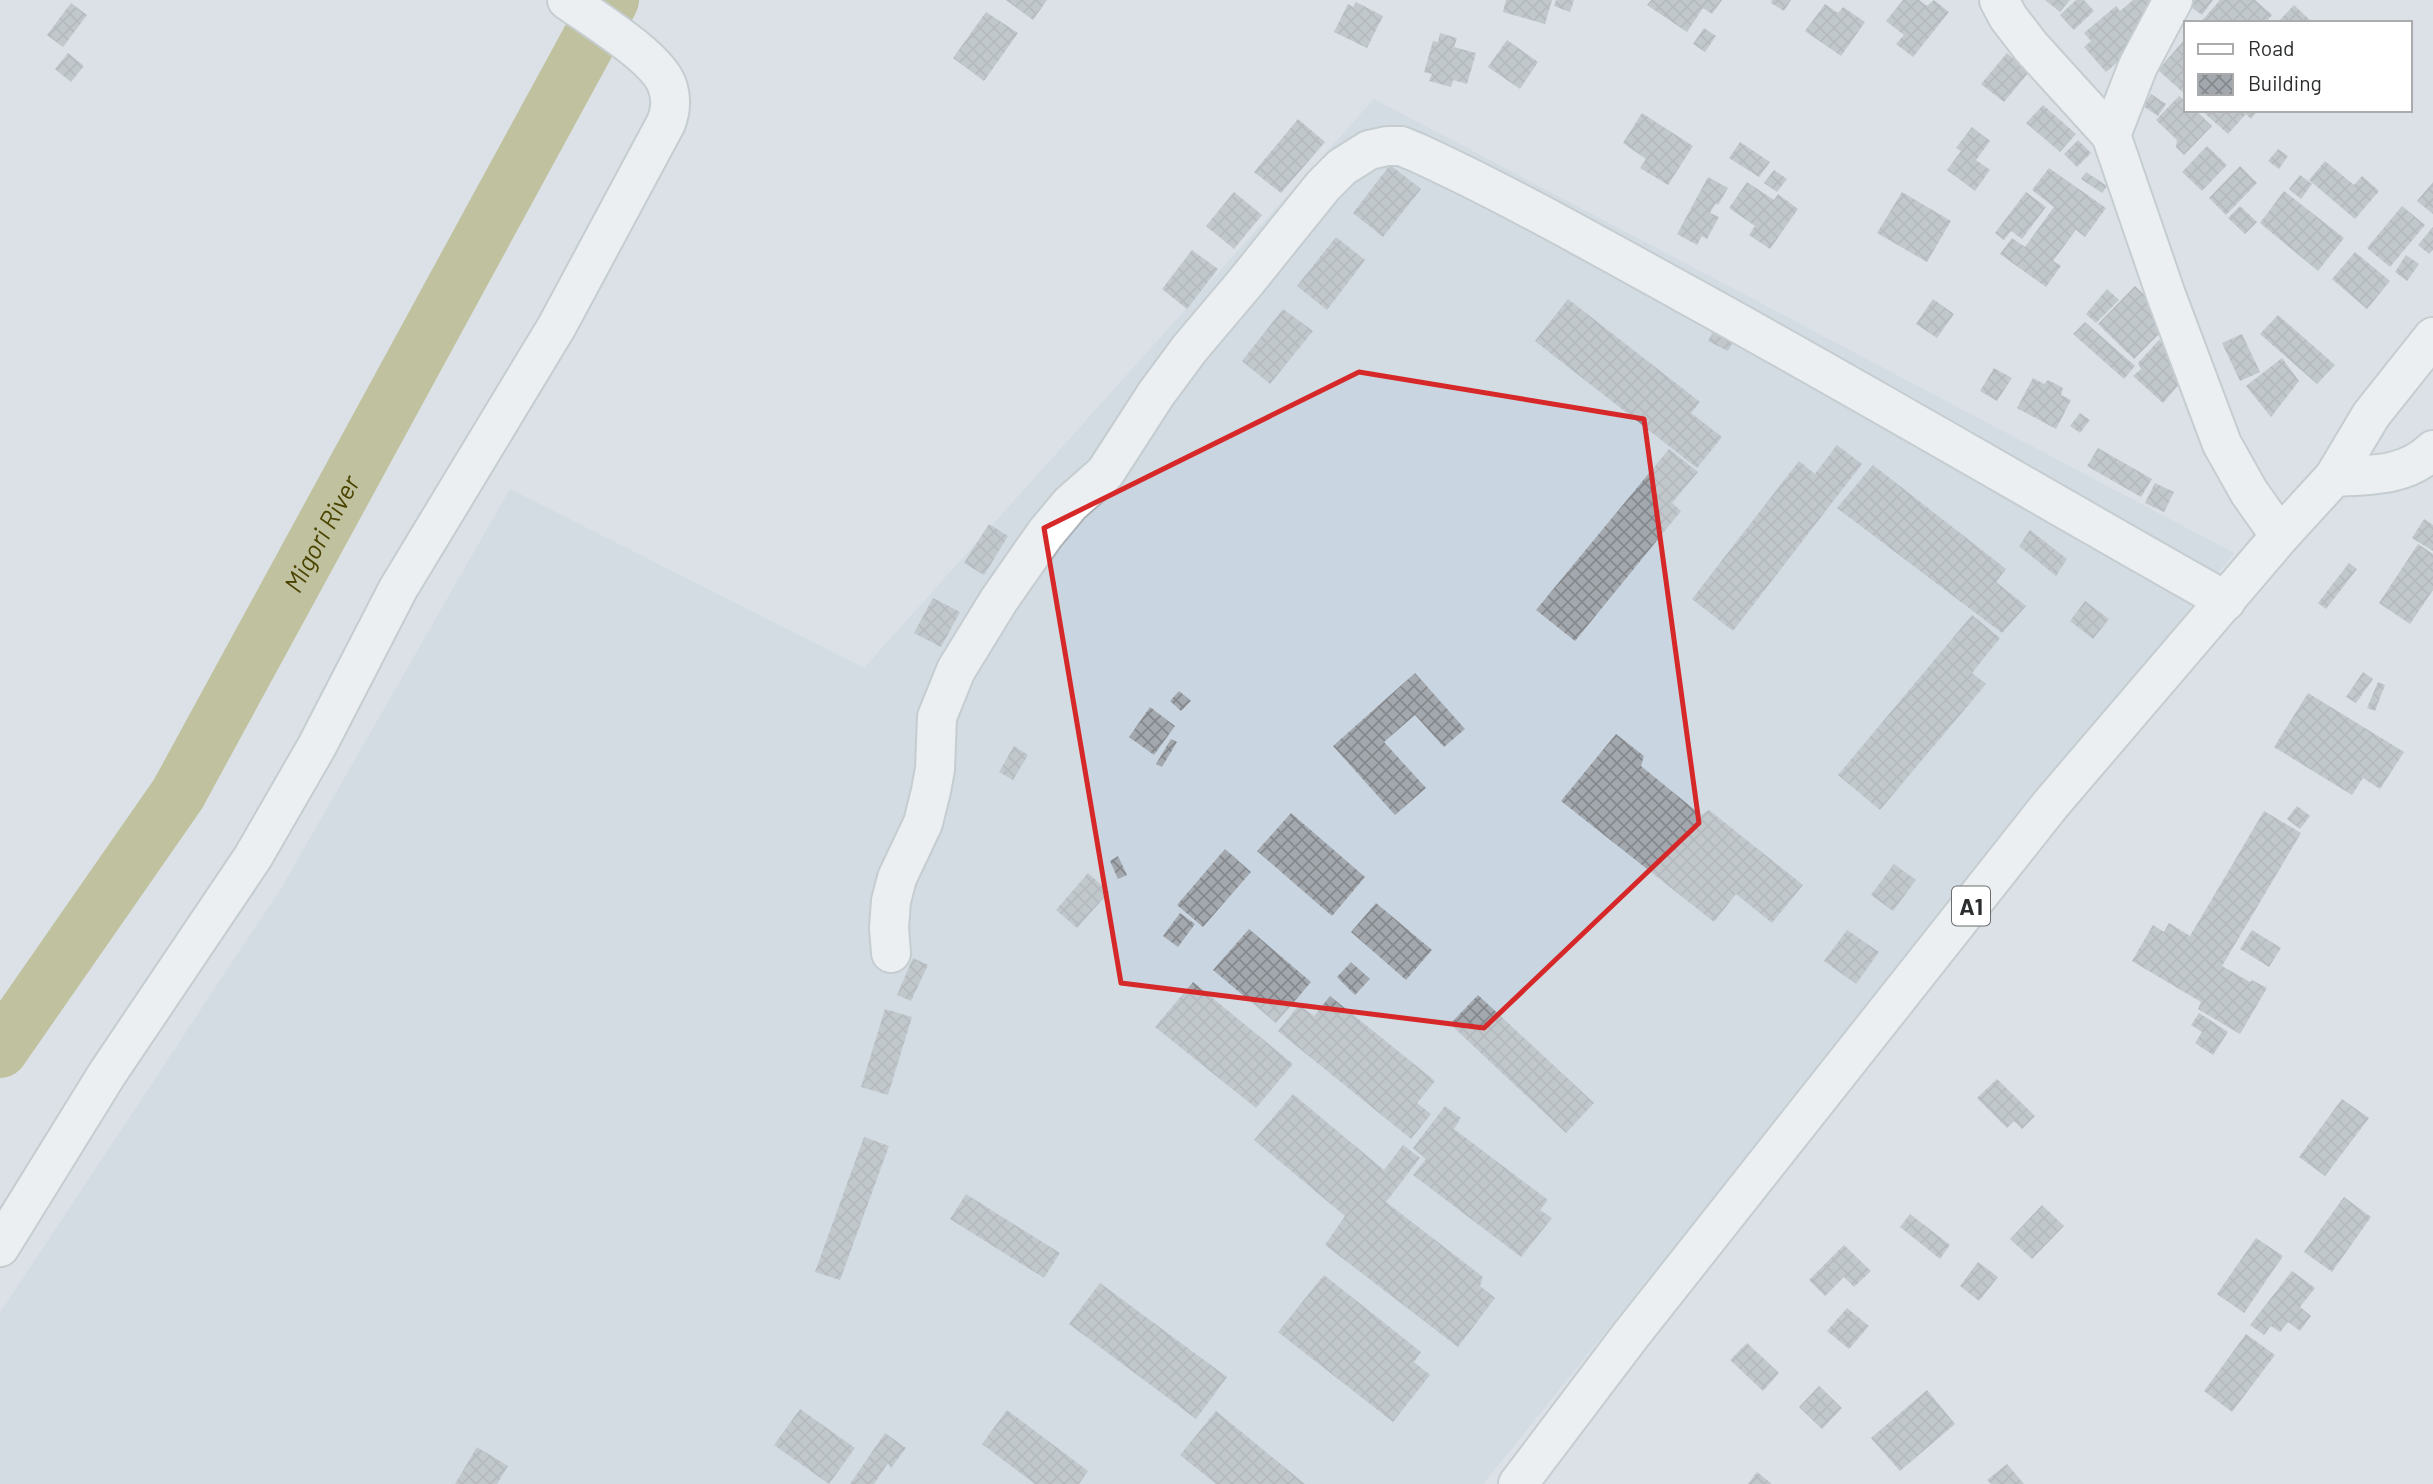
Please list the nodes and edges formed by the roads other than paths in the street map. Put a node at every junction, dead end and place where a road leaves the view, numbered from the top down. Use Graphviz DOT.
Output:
graph roads {
  1 [pos="567,0"];
  2 [pos="1999,0"];
  3 [pos="2173,0"];
  4 [pos="2111,135"];
  5 [pos="2433,337"];
  6 [pos="2433,450"];
  7 [pos="2334,477"];
  8 [pos="2280,536"];
  9 [pos="2226,601"];
  10 [pos="891,953"];
  11 [pos="0,1247"];
  12 [pos="1531,1479"];
  1 -- 11 [label="main road"];
  2 -- 4 [label="main road"];
  3 -- 4 [label="main road"];
  4 -- 8 [label="main road"];
  5 -- 7 [label="main road, A1"];
  6 -- 7 [label="main road"];
  7 -- 8 [label="main road, A1"];
  8 -- 9 [label="main road, A1"];
  9 -- 10 [label="main road"];
  9 -- 12 [label="main road, A1"];
}
